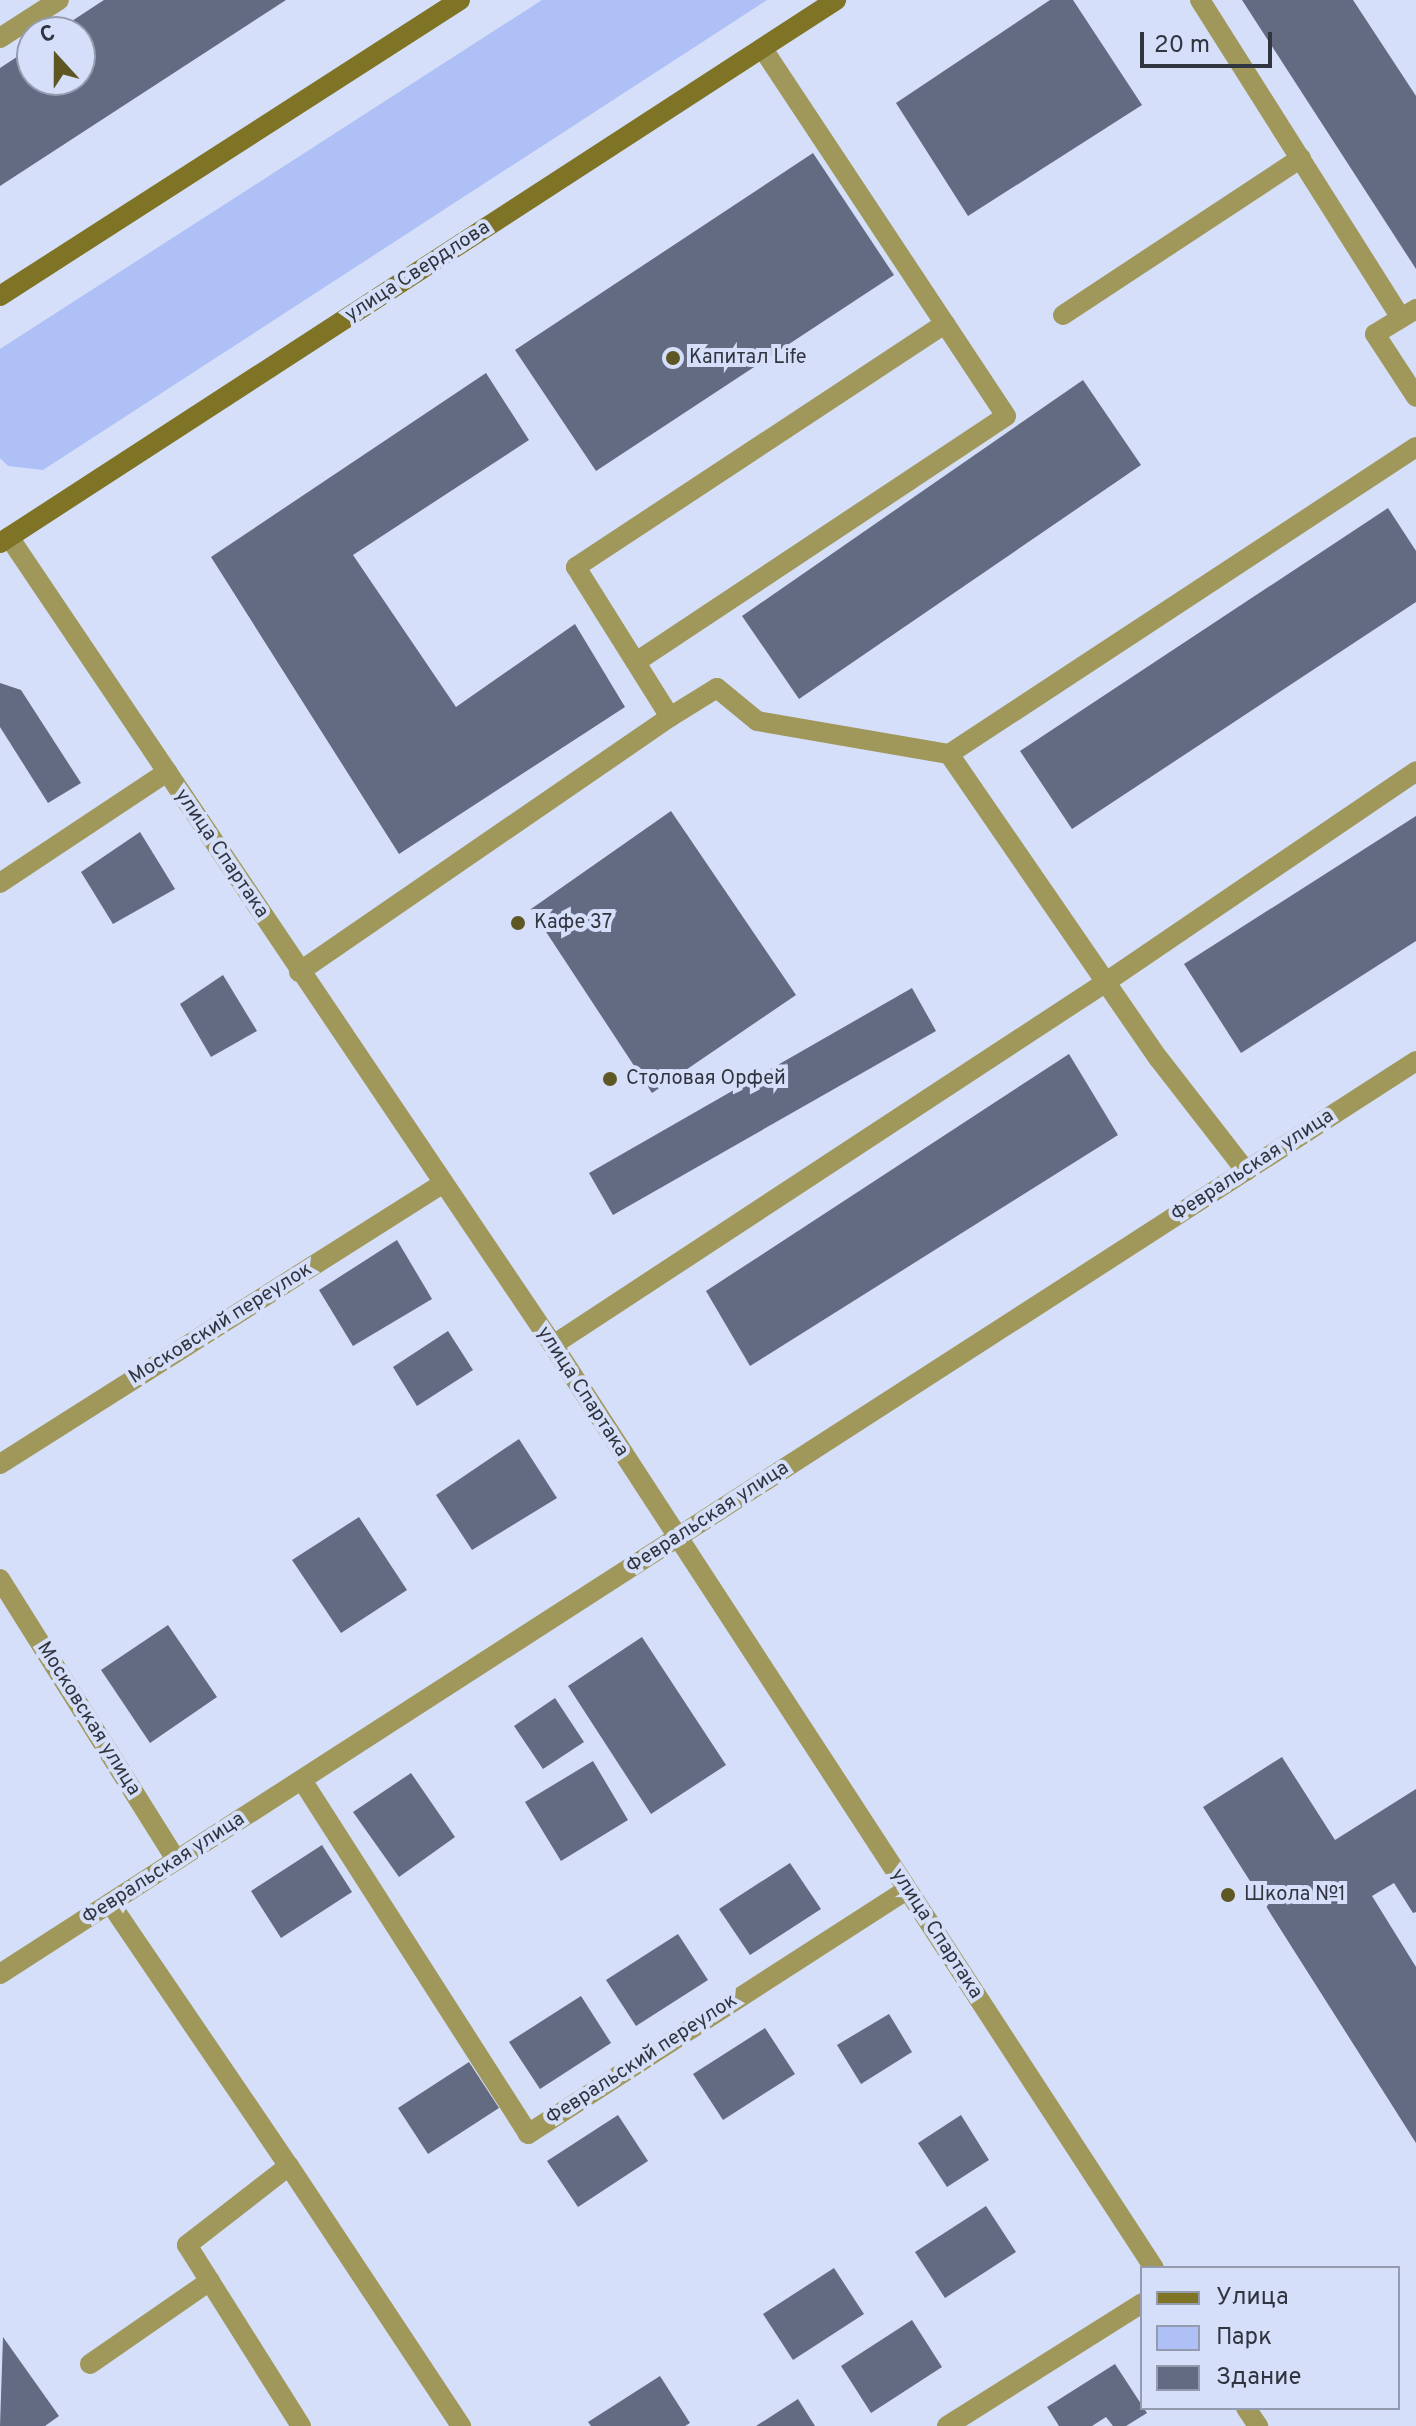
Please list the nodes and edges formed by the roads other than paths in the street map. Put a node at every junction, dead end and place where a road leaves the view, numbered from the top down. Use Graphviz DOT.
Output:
graph roads {
  1 [pos="59,0"];
  2 [pos="460,0"];
  3 [pos="836,0"];
  4 [pos="1200,0"];
  5 [pos="2,32"];
  6 [pos="762,48"];
  7 [pos="1301,158"];
  8 [pos="0,296"];
  9 [pos="1409,314"];
  10 [pos="1063,315"];
  11 [pos="945,324"];
  12 [pos="1416,397"];
  13 [pos="1416,447"];
  14 [pos="3,534"];
  15 [pos="636,662"];
  16 [pos="670,717"];
  17 [pos="949,754"];
  18 [pos="1416,771"];
  19 [pos="167,772"];
  20 [pos="0,883"];
  21 [pos="299,972"];
  22 [pos="1106,982"];
  23 [pos="1416,1061"];
  24 [pos="1246,1171"];
  25 [pos="442,1184"];
  26 [pos="553,1345"];
  27 [pos="0,1464"];
  28 [pos="677,1538"];
  29 [pos="0,1579"];
  30 [pos="302,1780"];
  31 [pos="176,1860"];
  32 [pos="907,1890"];
  33 [pos="110,1903"];
  34 [pos="0,1974"];
  35 [pos="289,2166"];
  36 [pos="1153,2266"];
  37 [pos="210,2281"];
  38 [pos="1140,2304"];
  39 [pos="90,2364"];
  40 [pos="301,2426"];
  41 [pos="461,2426"];
  42 [pos="947,2426"];
  1 -- 5 [label="street"];
  2 -- 8 [label="main road"];
  3 -- 6 [label="main road, улица Свердлова"];
  4 -- 7 [label="street"];
  6 -- 11 [label="street"];
  6 -- 14 [label="main road, улица Свердлова"];
  7 -- 9 [label="street"];
  7 -- 10 [label="street"];
  9 -- 12 [label="street"];
  11 -- 15 [label="street"];
  11 -- 15 [label="street"];
  13 -- 17 [label="street"];
  14 -- 19 [label="street, улица Спартака"];
  15 -- 16 [label="street"];
  16 -- 17 [label="street"];
  16 -- 21 [label="street"];
  17 -- 22 [label="street"];
  18 -- 22 [label="street"];
  19 -- 20 [label="street"];
  19 -- 21 [label="street, улица Спартака"];
  21 -- 25 [label="street, улица Спартака"];
  22 -- 24 [label="street"];
  22 -- 26 [label="street"];
  23 -- 24 [label="street, Февральская улица"];
  24 -- 28 [label="street, Февральская улица"];
  25 -- 26 [label="street, улица Спартака"];
  25 -- 27 [label="street, Московский переулок"];
  26 -- 28 [label="street, улица Спартака"];
  28 -- 30 [label="street, Февральская улица"];
  28 -- 32 [label="street, улица Спартака"];
  29 -- 31 [label="street, Московская улица"];
  30 -- 31 [label="street, Февральская улица"];
  30 -- 32 [label="street, Февральский переулок"];
  31 -- 33 [label="street, Февральская улица"];
  32 -- 36 [label="street, улица Спартака"];
  33 -- 34 [label="street, Февральская улица"];
  33 -- 35 [label="street"];
  35 -- 37 [label="street"];
  35 -- 41 [label="street"];
  37 -- 39 [label="street"];
  37 -- 40 [label="street"];
  38 -- 42 [label="street"];
}
